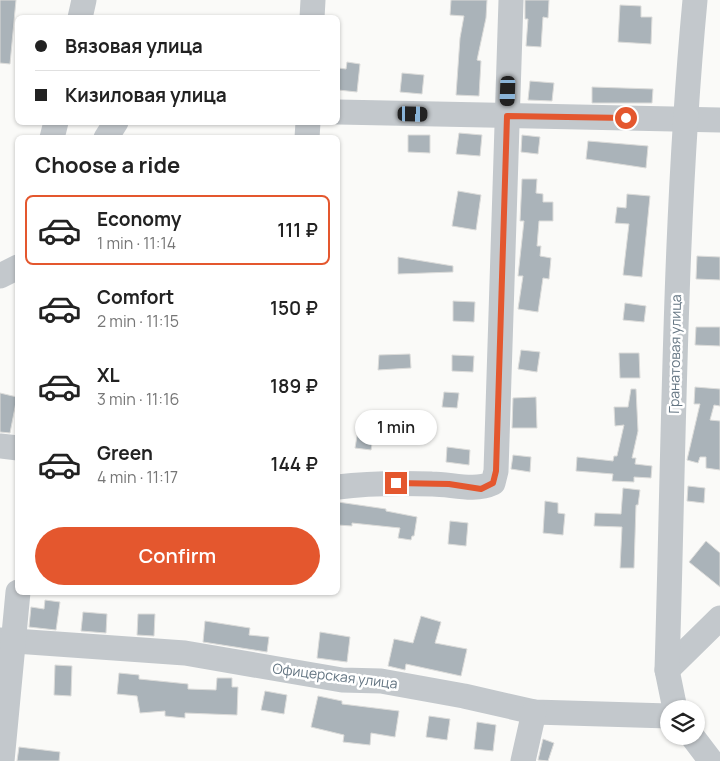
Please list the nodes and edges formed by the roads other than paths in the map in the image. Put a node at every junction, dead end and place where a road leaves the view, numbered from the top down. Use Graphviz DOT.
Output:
graph roads {
  1 [pos="84,0"];
  2 [pos="313,0"];
  3 [pos="511,0"];
  4 [pos="695,0"];
  5 [pos="81,15"];
  6 [pos="312,15"];
  7 [pos="340,112"];
  8 [pos="507,116"];
  9 [pos="685,119"];
  10 [pos="720,120"];
  11 [pos="15,268"];
  12 [pos="0,276"];
  13 [pos="0,446"];
  14 [pos="15,448"];
  15 [pos="340,487"];
  16 [pos="17,595"];
  17 [pos="720,618"];
  18 [pos="6,641"];
  19 [pos="667,670"];
  20 [pos="673,700"];
  21 [pos="534,712"];
  22 [pos="660,716"];
  23 [pos="699,745"];
  24 [pos="2,761"];
  25 [pos="523,761"];
  26 [pos="712,761"];
  1 -- 5 [label="street"];
  2 -- 6 [label="street"];
  3 -- 8 [label="street"];
  4 -- 9 [label="street, Гранатовая улица"];
  7 -- 8 [label="street"];
  8 -- 9 [label="street"];
  8 -- 15 [label="street"];
  9 -- 10 [label="street"];
  9 -- 19 [label="street, Гранатовая улица"];
  11 -- 12 [label="street"];
  13 -- 14 [label="street"];
  16 -- 18 [label="street"];
  17 -- 19 [label="street"];
  18 -- 21 [label="street, Офицерская улица"];
  18 -- 24 [label="street"];
  19 -- 20 [label="street, Гранатовая улица"];
  21 -- 22 [label="street, Офицерская улица"];
  21 -- 25 [label="street"];
  23 -- 26 [label="street"];
}
